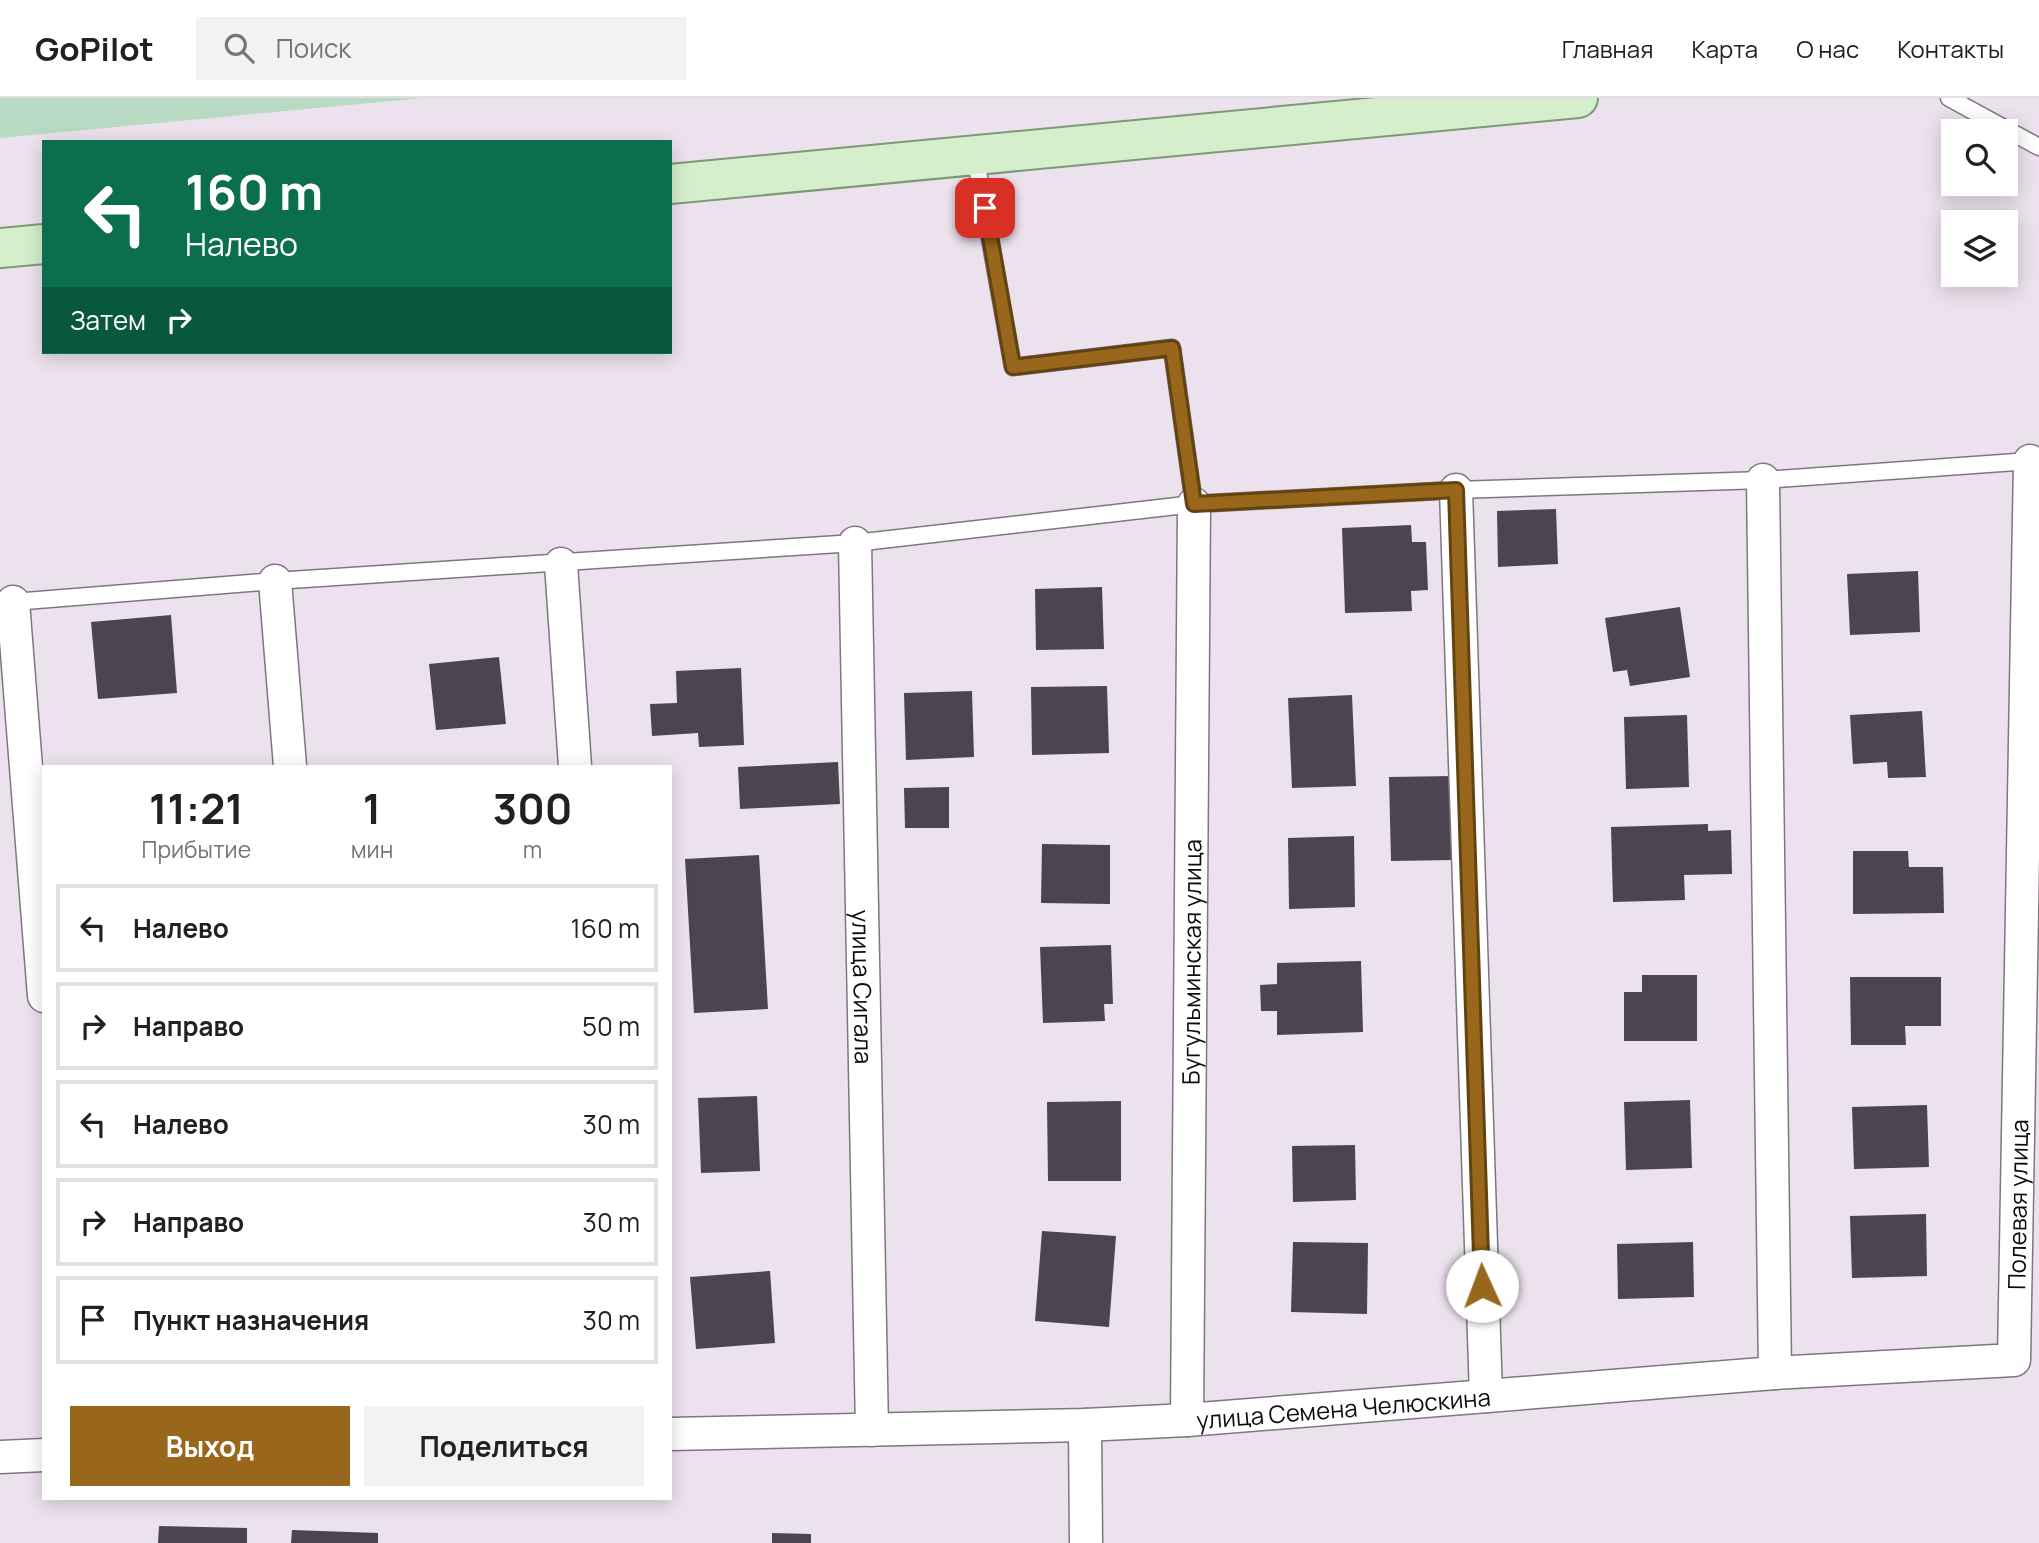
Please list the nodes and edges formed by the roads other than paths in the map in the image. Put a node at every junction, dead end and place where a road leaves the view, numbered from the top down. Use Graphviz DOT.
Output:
graph roads {
  1 [pos="1578,98"];
  2 [pos="1949,98"];
  3 [pos="2039,147"];
  4 [pos="975,155"];
  5 [pos="672,184"];
  6 [pos="42,244"];
  7 [pos="0,248"];
  8 [pos="2030,461"];
  9 [pos="1763,480"];
  10 [pos="1456,490"];
  11 [pos="1194,504"];
  12 [pos="855,543"];
  13 [pos="562,564"];
  14 [pos="275,581"];
  15 [pos="13,601"];
  16 [pos="290,765"];
  17 [pos="575,765"];
  18 [pos="42,971"];
  19 [pos="2014,1360"];
  20 [pos="1775,1373"];
  21 [pos="1486,1396"];
  22 [pos="1187,1420"];
  23 [pos="1085,1425"];
  24 [pos="872,1430"];
  25 [pos="672,1434"];
  26 [pos="42,1454"];
  27 [pos="0,1457"];
  28 [pos="1086,1543"];
  1 -- 4 [label="main road"];
  2 -- 3 [label="lane"];
  4 -- 5 [label="main road"];
  4 -- 11 [label="lane"];
  6 -- 7 [label="main road"];
  8 -- 9 [label="lane"];
  8 -- 19 [label="street, Полевая улица"];
  9 -- 10 [label="lane"];
  9 -- 20 [label="street"];
  10 -- 11 [label="lane"];
  10 -- 21 [label="street"];
  11 -- 12 [label="lane"];
  11 -- 22 [label="street, Бугульминская улица"];
  12 -- 13 [label="lane"];
  12 -- 24 [label="street, улица Сигала"];
  13 -- 14 [label="lane"];
  13 -- 17 [label="street"];
  14 -- 15 [label="lane"];
  14 -- 16 [label="street"];
  15 -- 18 [label="street"];
  19 -- 20 [label="street, улица Семена Челюскина"];
  20 -- 21 [label="street, улица Семена Челюскина"];
  21 -- 22 [label="street, улица Семена Челюскина"];
  22 -- 23 [label="street, улица Семена Челюскина"];
  23 -- 24 [label="street, улица Семена Челюскина"];
  23 -- 28 [label="street"];
  24 -- 25 [label="street, улица Семена Челюскина"];
  26 -- 27 [label="street"];
}
